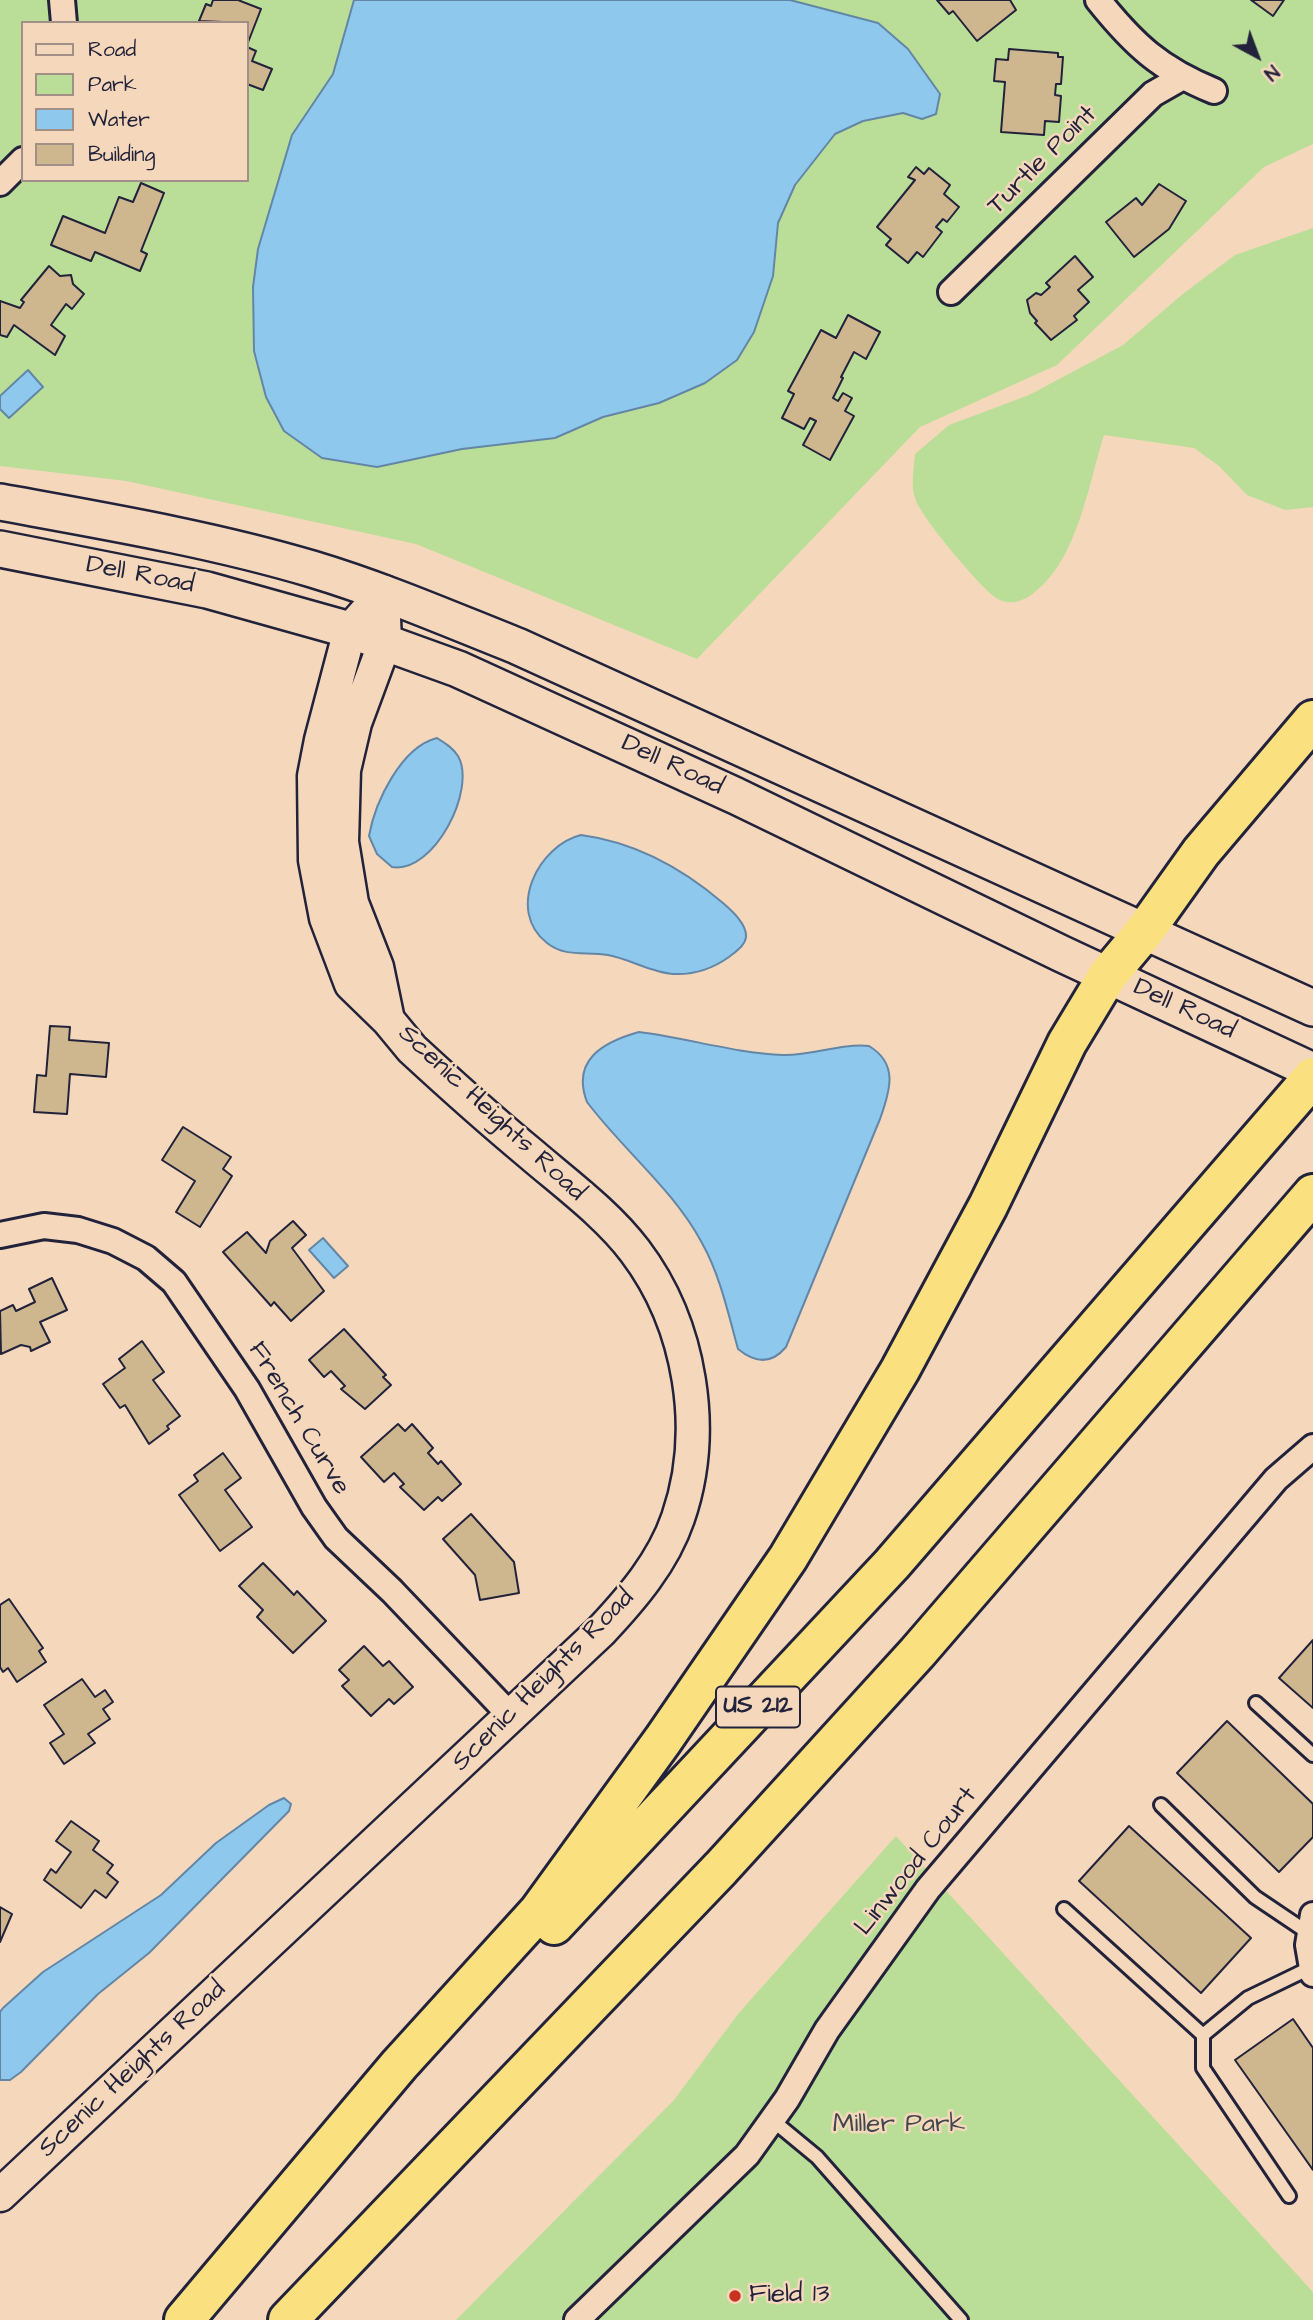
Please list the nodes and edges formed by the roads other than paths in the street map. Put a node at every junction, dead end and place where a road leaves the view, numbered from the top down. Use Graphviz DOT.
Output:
graph roads {
  1 [pos="62,0"];
  2 [pos="1098,0"];
  3 [pos="64,21"];
  4 [pos="1181,78"];
  5 [pos="1214,91"];
  6 [pos="21,162"];
  7 [pos="0,183"];
  8 [pos="951,292"];
  9 [pos="0,502"];
  10 [pos="0,549"];
  11 [pos="384,592"];
  12 [pos="350,630"];
  13 [pos="385,642"];
  14 [pos="1313,720"];
  15 [pos="1144,932"];
  16 [pos="1108,975"];
  17 [pos="1313,1008"];
  18 [pos="388,1020"];
  19 [pos="1313,1070"];
  20 [pos="1313,1077"];
  21 [pos="1313,1194"];
  22 [pos="1313,1227"];
  23 [pos="0,1235"];
  24 [pos="1313,1447"];
  25 [pos="917,1653"];
  26 [pos="1256,1703"];
  27 [pos="511,1716"];
  28 [pos="1313,1755"];
  29 [pos="1161,1805"];
  30 [pos="1063,1909"];
  31 [pos="1311,1925"];
  32 [pos="1312,1971"];
  33 [pos="1203,2035"];
  34 [pos="771,2119"];
  35 [pos="0,2194"];
  36 [pos="1289,2196"];
  37 [pos="184,2320"];
  38 [pos="288,2320"];
  39 [pos="577,2320"];
  40 [pos="961,2320"];
  1 -- 3 [label="street"];
  2 -- 4 [label="street"];
  4 -- 5 [label="street"];
  4 -- 8 [label="street, Turtle Point"];
  6 -- 7 [label="street"];
  9 -- 11 [label="main road, Dell Road"];
  10 -- 12 [label="main road, Dell Road"];
  11 -- 12 [label="street, Scenic Heights Road"];
  11 -- 13 [label="street, Scenic Heights Road"];
  11 -- 15 [label="main road, Dell Road"];
  12 -- 13 [label="main road, Dell Road"];
  12 -- 18 [label="street, Scenic Heights Road"];
  13 -- 16 [label="main road, Dell Road"];
  13 -- 18 [label="street, Scenic Heights Road"];
  14 -- 15 [label="highway"];
  15 -- 16 [label="highway"];
  15 -- 17 [label="main road, Dell Road"];
  16 -- 19 [label="main road, Dell Road"];
  16 -- 37 [label="highway"];
  18 -- 27 [label="street, Scenic Heights Road"];
  20 -- 37 [label="highway, US 212"];
  21 -- 25 [label="highway, US 212"];
  22 -- 25 [label="highway"];
  23 -- 27 [label="street, French Curve"];
  24 -- 34 [label="street, Linwood Court"];
  25 -- 38 [label="highway, US 212"];
  26 -- 28 [label="lane"];
  27 -- 35 [label="street, Scenic Heights Road"];
  29 -- 31 [label="lane"];
  30 -- 33 [label="lane"];
  31 -- 32 [label="street"];
  32 -- 33 [label="lane"];
  33 -- 36 [label="lane"];
  34 -- 39 [label="street, Linwood Court"];
  34 -- 40 [label="lane"];
}
